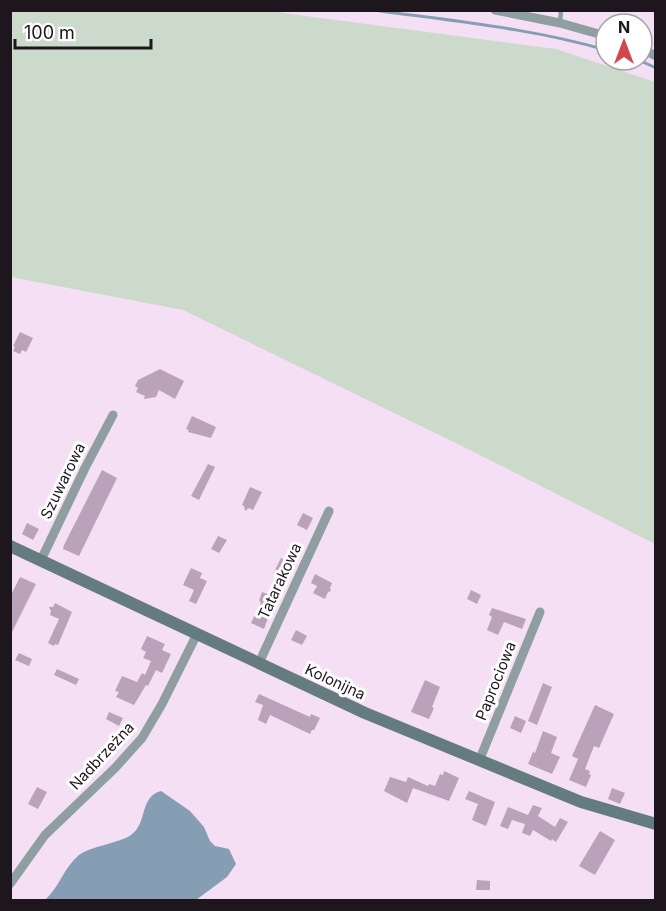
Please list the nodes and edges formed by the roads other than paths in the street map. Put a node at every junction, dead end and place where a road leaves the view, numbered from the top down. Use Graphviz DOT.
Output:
graph roads {
  1 [pos="495,10"];
  2 [pos="561,10"];
  3 [pos="560,23"];
  4 [pos="594,33"];
  5 [pos="113,415"];
  6 [pos="328,511"];
  7 [pos="10,546"];
  8 [pos="41,560"];
  9 [pos="540,612"];
  10 [pos="197,634"];
  11 [pos="259,663"];
  12 [pos="479,761"];
  13 [pos="656,824"];
  14 [pos="10,884"];
  1 -- 3 [label="street"];
  2 -- 3 [label="lane"];
  3 -- 4 [label="street"];
  5 -- 8 [label="street, Szuwarowa"];
  6 -- 11 [label="street, Tatarakowa"];
  7 -- 8 [label="street, Kolonijna"];
  8 -- 10 [label="street, Kolonijna"];
  9 -- 12 [label="street, Paprociowa"];
  10 -- 11 [label="street, Kolonijna"];
  10 -- 14 [label="street, Nadbrzeżna"];
  11 -- 12 [label="street, Kolonijna"];
  12 -- 13 [label="street, Kolonijna"];
}
